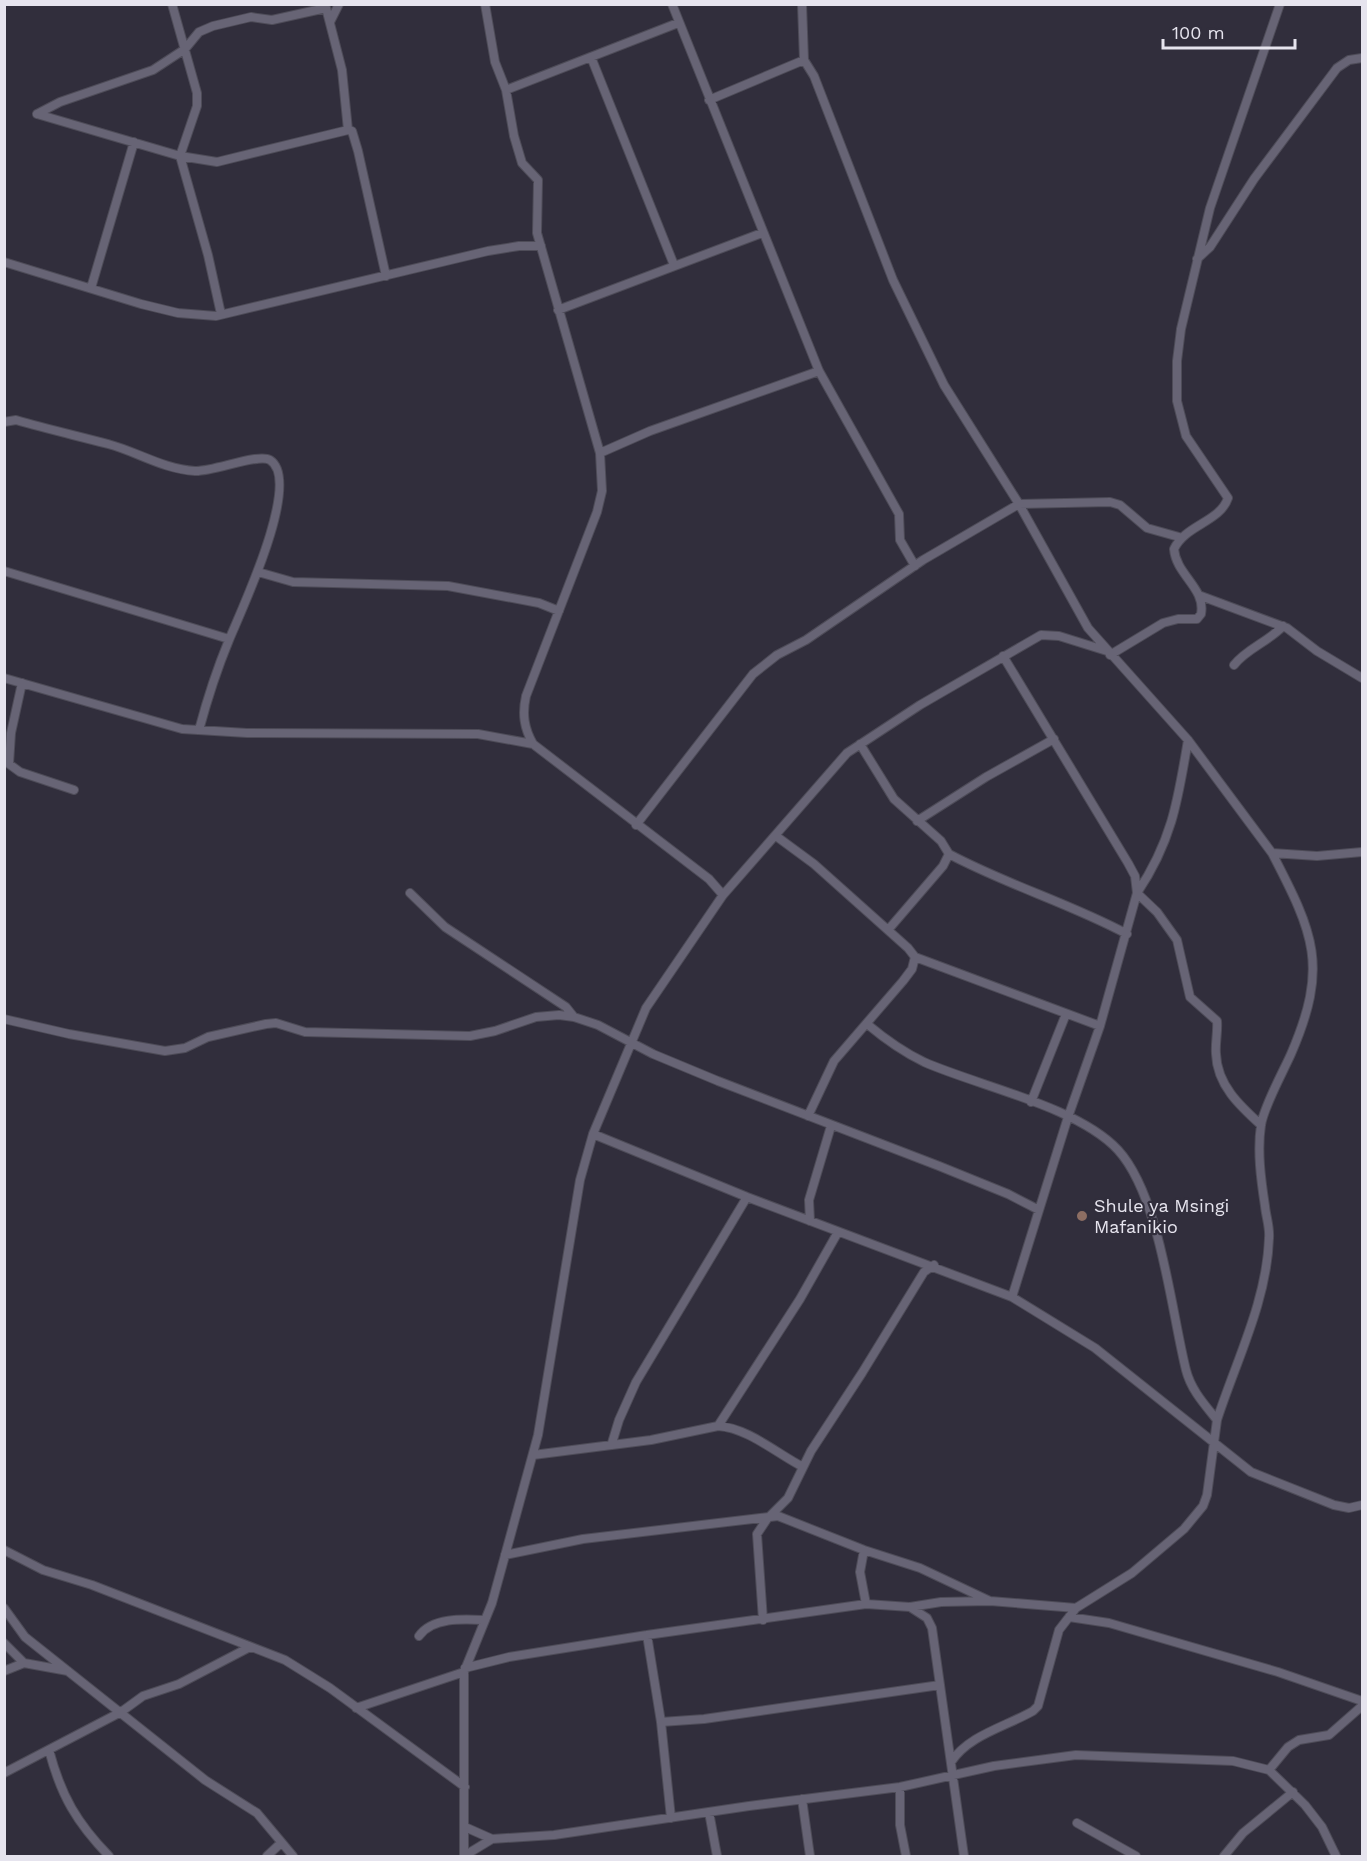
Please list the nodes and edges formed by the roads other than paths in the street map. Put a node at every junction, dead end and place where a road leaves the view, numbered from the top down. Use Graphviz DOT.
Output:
graph roads {
  1 [pos="172,4"];
  2 [pos="339,4"];
  3 [pos="485,4"];
  4 [pos="672,4"];
  5 [pos="802,4"];
  6 [pos="1280,4"];
  7 [pos="326,6"];
  8 [pos="330,22"];
  9 [pos="678,23"];
  10 [pos="185,49"];
  11 [pos="591,57"];
  12 [pos="1362,58"];
  13 [pos="804,60"];
  14 [pos="506,90"];
  15 [pos="709,100"];
  16 [pos="348,130"];
  17 [pos="134,142"];
  18 [pos="180,156"];
  19 [pos="762,233"];
  20 [pos="540,246"];
  21 [pos="1197,259"];
  22 [pos="4,262"];
  23 [pos="674,265"];
  24 [pos="386,276"];
  25 [pos="91,288"];
  26 [pos="558,310"];
  27 [pos="221,314"];
  28 [pos="819,371"];
  29 [pos="4,422"];
  30 [pos="600,453"];
  31 [pos="1019,504"];
  32 [pos="1179,537"];
  33 [pos="915,566"];
  34 [pos="4,571"];
  35 [pos="258,572"];
  36 [pos="1201,596"];
  37 [pos="559,611"];
  38 [pos="1283,626"];
  39 [pos="230,639"];
  40 [pos="1108,653"];
  41 [pos="1003,656"];
  42 [pos="1234,665"];
  43 [pos="4,678"];
  44 [pos="1362,678"];
  45 [pos="22,683"];
  46 [pos="200,730"];
  47 [pos="1054,739"];
  48 [pos="1188,740"];
  49 [pos="533,744"];
  50 [pos="860,744"];
  51 [pos="74,790"];
  52 [pos="917,821"];
  53 [pos="636,825"];
  54 [pos="776,836"];
  55 [pos="1362,852"];
  56 [pos="1272,853"];
  57 [pos="950,854"];
  58 [pos="410,892"];
  59 [pos="1137,893"];
  60 [pos="723,894"];
  61 [pos="888,930"];
  62 [pos="1127,934"];
  63 [pos="915,957"];
  64 [pos="1066,1014"];
  65 [pos="574,1017"];
  66 [pos="4,1019"];
  67 [pos="867,1024"];
  68 [pos="1100,1026"];
  69 [pos="632,1042"];
  70 [pos="1031,1102"];
  71 [pos="808,1116"];
  72 [pos="1068,1117"];
  73 [pos="1261,1125"];
  74 [pos="831,1126"];
  75 [pos="593,1134"];
  76 [pos="747,1197"];
  77 [pos="1039,1210"];
  78 [pos="810,1221"];
  79 [pos="838,1232"];
  80 [pos="934,1265"];
  81 [pos="1012,1296"];
  82 [pos="1217,1420"];
  83 [pos="718,1426"];
  84 [pos="612,1443"];
  85 [pos="1215,1445"];
  86 [pos="533,1455"];
  87 [pos="803,1467"];
  88 [pos="1362,1505"];
  89 [pos="771,1515"];
  90 [pos="751,1520"];
  91 [pos="758,1534"];
  92 [pos="4,1550"];
  93 [pos="864,1550"];
  94 [pos="505,1555"];
  95 [pos="990,1601"];
  96 [pos="866,1604"];
  97 [pos="910,1607"];
  98 [pos="4,1608"];
  99 [pos="1076,1608"];
  100 [pos="1069,1617"];
  101 [pos="484,1620"];
  102 [pos="763,1620"];
  103 [pos="647,1635"];
  104 [pos="419,1636"];
  105 [pos="4,1643"];
  106 [pos="250,1647"];
  107 [pos="24,1663"];
  108 [pos="465,1670"];
  109 [pos="4,1671"];
  110 [pos="69,1671"];
  111 [pos="940,1685"];
  112 [pos="1362,1701"];
  113 [pos="1362,1706"];
  114 [pos="356,1708"];
  115 [pos="121,1712"];
  116 [pos="661,1722"];
  117 [pos="49,1750"];
  118 [pos="951,1762"];
  119 [pos="1269,1770"];
  120 [pos="4,1773"];
  121 [pos="953,1775"];
  122 [pos="465,1787"];
  123 [pos="900,1787"];
  124 [pos="1293,1792"];
  125 [pos="802,1799"];
  126 [pos="709,1812"];
  127 [pos="671,1818"];
  128 [pos="1077,1823"];
  129 [pos="465,1827"];
  130 [pos="492,1839"];
  131 [pos="281,1843"];
  132 [pos="464,1856"];
  133 [pos="110,1857"];
  134 [pos="267,1857"];
  135 [pos="293,1857"];
  136 [pos="717,1857"];
  137 [pos="810,1857"];
  138 [pos="906,1857"];
  139 [pos="964,1857"];
  140 [pos="1136,1857"];
  141 [pos="1224,1857"];
  142 [pos="1336,1857"];
  1 -- 10 [label="street"];
  2 -- 8 [label="street"];
  3 -- 14 [label="street"];
  4 -- 9 [label="street"];
  5 -- 13 [label="street"];
  6 -- 21 [label="street"];
  7 -- 8 [label="street"];
  7 -- 10 [label="street"];
  8 -- 16 [label="street"];
  9 -- 11 [label="street"];
  9 -- 15 [label="street"];
  10 -- 17 [label="street"];
  10 -- 18 [label="street"];
  11 -- 14 [label="street"];
  11 -- 23 [label="street"];
  12 -- 21 [label="street"];
  13 -- 15 [label="street"];
  13 -- 31 [label="street"];
  14 -- 20 [label="street"];
  15 -- 19 [label="street"];
  16 -- 18 [label="street"];
  16 -- 24 [label="street"];
  17 -- 18 [label="street"];
  17 -- 25 [label="street"];
  18 -- 27 [label="street"];
  19 -- 23 [label="street"];
  19 -- 28 [label="street"];
  20 -- 24 [label="street"];
  20 -- 26 [label="street"];
  21 -- 32 [label="street"];
  22 -- 25 [label="street"];
  23 -- 26 [label="street"];
  24 -- 27 [label="street"];
  25 -- 27 [label="street"];
  26 -- 30 [label="street"];
  28 -- 30 [label="street"];
  28 -- 33 [label="street"];
  29 -- 35 [label="street"];
  30 -- 37 [label="street"];
  31 -- 32 [label="street"];
  31 -- 33 [label="street"];
  31 -- 40 [label="street"];
  32 -- 36 [label="street"];
  33 -- 53 [label="street"];
  34 -- 39 [label="street"];
  35 -- 37 [label="street"];
  35 -- 39 [label="street"];
  36 -- 38 [label="street"];
  36 -- 40 [label="street"];
  37 -- 49 [label="street"];
  38 -- 42 [label="street"];
  38 -- 44 [label="street"];
  39 -- 46 [label="street"];
  40 -- 41 [label="street"];
  40 -- 48 [label="street"];
  41 -- 47 [label="street"];
  41 -- 50 [label="street"];
  43 -- 45 [label="street"];
  45 -- 46 [label="street"];
  45 -- 51 [label="street"];
  46 -- 49 [label="street"];
  47 -- 52 [label="street"];
  47 -- 59 [label="street"];
  48 -- 56 [label="street"];
  48 -- 59 [label="street"];
  49 -- 53 [label="street"];
  50 -- 52 [label="street"];
  50 -- 54 [label="street"];
  52 -- 57 [label="street"];
  53 -- 60 [label="street"];
  54 -- 60 [label="street"];
  54 -- 61 [label="street"];
  55 -- 56 [label="street"];
  56 -- 73 [label="street"];
  57 -- 61 [label="street"];
  57 -- 62 [label="street"];
  58 -- 65 [label="street"];
  59 -- 62 [label="street"];
  59 -- 73 [label="street"];
  60 -- 69 [label="street"];
  61 -- 63 [label="street"];
  62 -- 68 [label="street"];
  63 -- 64 [label="street"];
  63 -- 67 [label="street"];
  64 -- 68 [label="street"];
  64 -- 70 [label="street"];
  65 -- 66 [label="street"];
  65 -- 69 [label="street"];
  67 -- 70 [label="street"];
  67 -- 71 [label="street"];
  68 -- 72 [label="street"];
  69 -- 71 [label="street"];
  69 -- 75 [label="street"];
  70 -- 72 [label="street"];
  71 -- 74 [label="street"];
  72 -- 77 [label="street"];
  72 -- 82 [label="street"];
  73 -- 82 [label="street"];
  74 -- 77 [label="street"];
  74 -- 78 [label="street"];
  75 -- 76 [label="street"];
  75 -- 86 [label="street"];
  76 -- 78 [label="street"];
  76 -- 84 [label="street"];
  77 -- 81 [label="street"];
  78 -- 79 [label="street"];
  79 -- 80 [label="street"];
  79 -- 83 [label="street"];
  80 -- 81 [label="street"];
  80 -- 87 [label="street"];
  81 -- 85 [label="street"];
  82 -- 85 [label="street"];
  83 -- 84 [label="street"];
  83 -- 87 [label="street"];
  84 -- 86 [label="street"];
  85 -- 88 [label="street"];
  85 -- 99 [label="street"];
  86 -- 94 [label="street"];
  87 -- 89 [label="street"];
  89 -- 90 [label="street"];
  89 -- 91 [label="street"];
  89 -- 93 [label="street"];
  90 -- 91 [label="street"];
  90 -- 94 [label="street"];
  91 -- 102 [label="street"];
  92 -- 106 [label="street"];
  93 -- 95 [label="street"];
  93 -- 96 [label="street"];
  94 -- 101 [label="street"];
  95 -- 97 [label="street"];
  95 -- 99 [label="street"];
  96 -- 97 [label="street"];
  96 -- 102 [label="street"];
  97 -- 111 [label="street"];
  98 -- 110 [label="street"];
  99 -- 100 [label="street"];
  100 -- 112 [label="street"];
  100 -- 118 [label="street"];
  101 -- 104 [label="street"];
  101 -- 108 [label="street"];
  102 -- 103 [label="street"];
  103 -- 108 [label="street"];
  103 -- 116 [label="street"];
  105 -- 107 [label="street"];
  106 -- 114 [label="street"];
  106 -- 115 [label="street"];
  107 -- 109 [label="street"];
  107 -- 110 [label="street"];
  108 -- 114 [label="street"];
  108 -- 122 [label="street"];
  110 -- 115 [label="street"];
  111 -- 116 [label="street"];
  111 -- 118 [label="street"];
  113 -- 119 [label="street"];
  114 -- 122 [label="street"];
  115 -- 117 [label="street"];
  115 -- 131 [label="street"];
  116 -- 127 [label="street"];
  117 -- 120 [label="street"];
  117 -- 133 [label="street"];
  118 -- 121 [label="street"];
  119 -- 121 [label="street"];
  119 -- 124 [label="street"];
  121 -- 123 [label="street"];
  121 -- 139 [label="street"];
  122 -- 129 [label="street"];
  123 -- 125 [label="street"];
  123 -- 138 [label="street"];
  124 -- 141 [label="street"];
  124 -- 142 [label="street"];
  125 -- 126 [label="street"];
  125 -- 137 [label="street"];
  126 -- 127 [label="street"];
  126 -- 136 [label="street"];
  127 -- 130 [label="street"];
  128 -- 140 [label="street"];
  129 -- 130 [label="street"];
  129 -- 132 [label="street"];
  130 -- 132 [label="street"];
  131 -- 134 [label="street"];
  131 -- 135 [label="street"];
}
